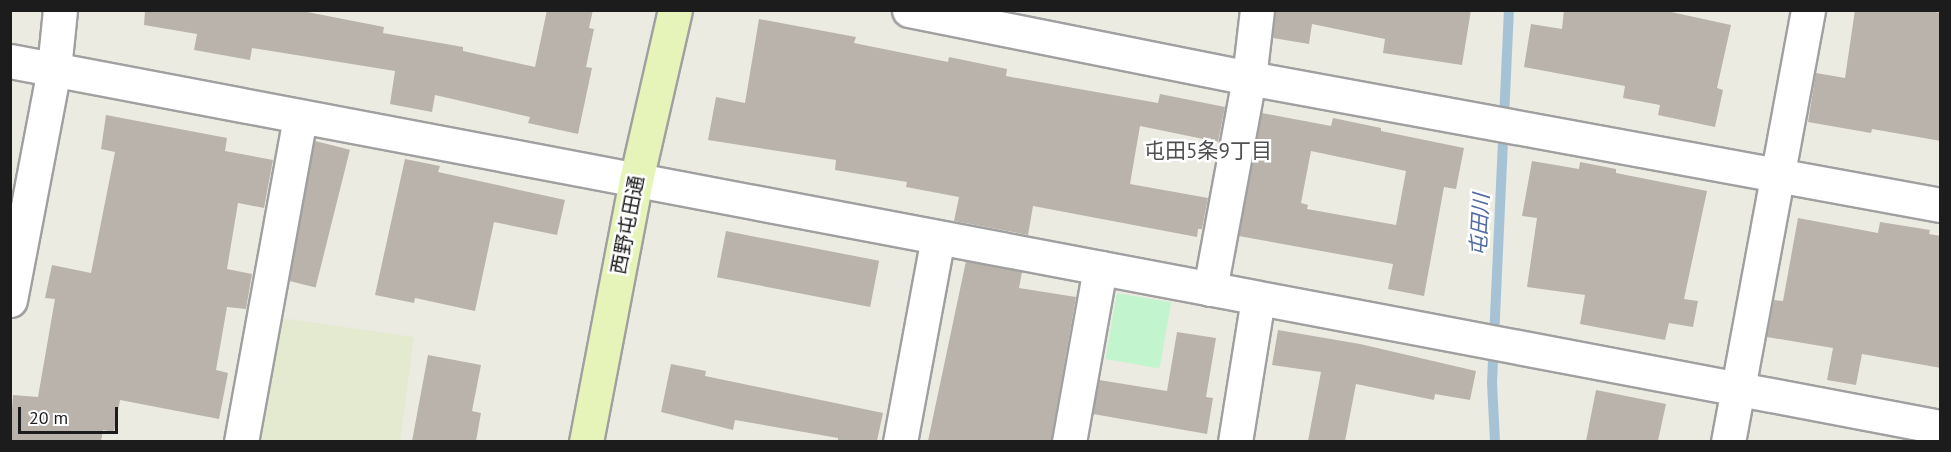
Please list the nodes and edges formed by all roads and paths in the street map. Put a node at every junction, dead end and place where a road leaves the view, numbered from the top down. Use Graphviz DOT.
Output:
graph roads {
  1 [pos="60,10"];
  2 [pos="675,10"];
  3 [pos="909,10"];
  4 [pos="1257,10"];
  5 [pos="1808,10"];
  6 [pos="10,61"];
  7 [pos="54,69"];
  8 [pos="1249,78"];
  9 [pos="300,117"];
  10 [pos="1778,175"];
  11 [pos="636,180"];
  12 [pos="1941,205"];
  13 [pos="938,237"];
  14 [pos="1100,268"];
  15 [pos="1210,290"];
  16 [pos="1258,299"];
  17 [pos="10,300"];
  18 [pos="1738,388"];
  19 [pos="1925,430"];
  20 [pos="241,441"];
  21 [pos="586,441"];
  22 [pos="900,441"];
  23 [pos="1069,441"];
  24 [pos="1234,441"];
  25 [pos="1728,441"];
  1 -- 7 [label="street"];
  2 -- 11 [label="street, 西野屯田通"];
  3 -- 8 [label="street"];
  4 -- 8 [label="street"];
  5 -- 10 [label="street"];
  6 -- 7 [label="street"];
  7 -- 9 [label="street"];
  7 -- 17 [label="street"];
  8 -- 10 [label="street"];
  8 -- 15 [label="street"];
  9 -- 11 [label="street"];
  9 -- 20 [label="street"];
  10 -- 12 [label="street"];
  10 -- 18 [label="street"];
  11 -- 13 [label="street"];
  11 -- 21 [label="street, 西野屯田通"];
  13 -- 14 [label="street"];
  13 -- 22 [label="street"];
  14 -- 15 [label="street"];
  14 -- 23 [label="street"];
  15 -- 16 [label="street"];
  16 -- 18 [label="street"];
  16 -- 24 [label="street"];
  18 -- 19 [label="street"];
  18 -- 25 [label="street"];
}
